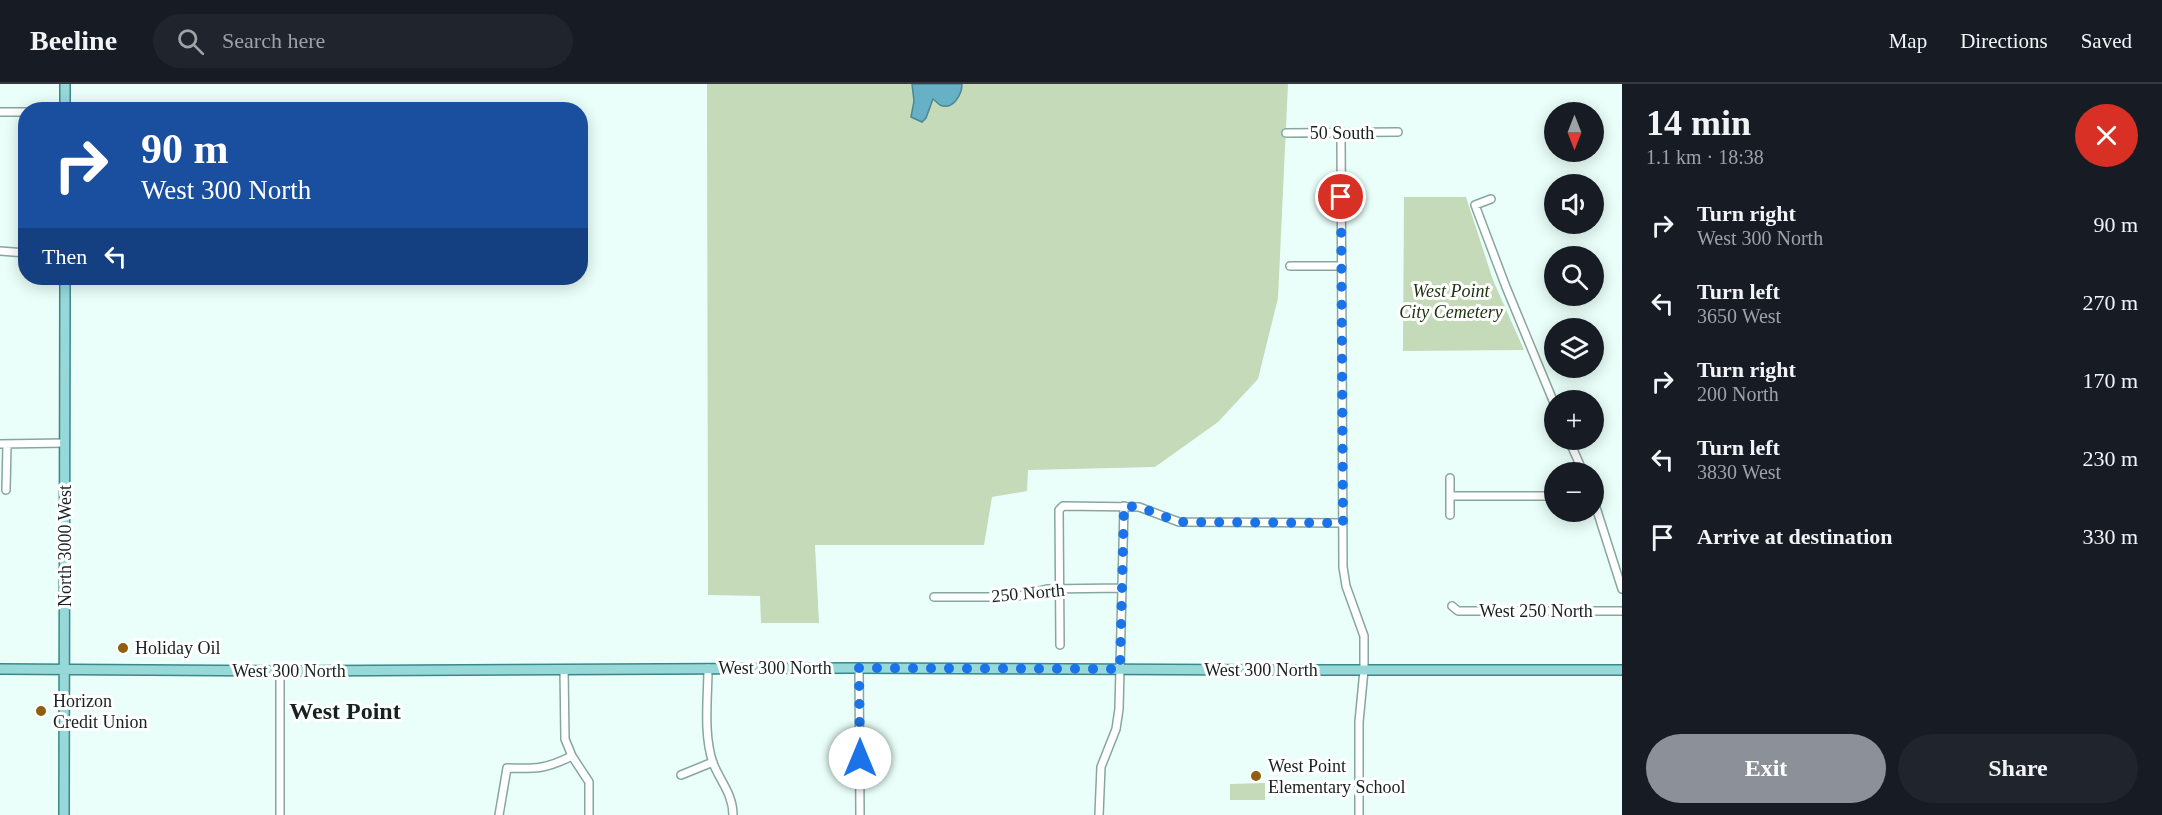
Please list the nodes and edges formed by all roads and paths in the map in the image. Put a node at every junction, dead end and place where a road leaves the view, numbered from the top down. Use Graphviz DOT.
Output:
graph roads {
  1 [pos="65,84"];
  2 [pos="65,102"];
  3 [pos="0,112"];
  4 [pos="18,112"];
  5 [pos="1398,132"];
  6 [pos="1286,133"];
  7 [pos="1341,133"];
  8 [pos="1491,199"];
  9 [pos="0,251"];
  10 [pos="18,252"];
  11 [pos="1290,266"];
  12 [pos="1342,266"];
  13 [pos="65,285"];
  14 [pos="1549,390"];
  15 [pos="65,443"];
  16 [pos="3,444"];
  17 [pos="1450,478"];
  18 [pos="6,490"];
  19 [pos="1450,496"];
  20 [pos="1544,496"];
  21 [pos="1124,506"];
  22 [pos="1450,515"];
  23 [pos="1601,522"];
  24 [pos="1343,523"];
  25 [pos="1122,588"];
  26 [pos="1059,589"];
  27 [pos="1622,589"];
  28 [pos="934,597"];
  29 [pos="1452,606"];
  30 [pos="1622,611"];
  31 [pos="1060,645"];
  32 [pos="708,668"];
  33 [pos="859,668"];
  34 [pos="0,669"];
  35 [pos="64,669"];
  36 [pos="564,669"];
  37 [pos="1120,669"];
  38 [pos="1364,670"];
  39 [pos="1622,670"];
  40 [pos="280,671"];
  41 [pos="572,756"];
  42 [pos="713,762"];
  43 [pos="681,776"];
  44 [pos="64,815"];
  45 [pos="280,815"];
  46 [pos="499,815"];
  47 [pos="589,815"];
  48 [pos="733,815"];
  49 [pos="860,815"];
  50 [pos="1099,815"];
  51 [pos="1359,815"];
  1 -- 2 [label="main road"];
  3 -- 4 [label="street"];
  5 -- 7 [label="street, 50 South"];
  6 -- 7 [label="street, 50 South"];
  7 -- 12 [label="street"];
  8 -- 14 [label="street"];
  9 -- 10 [label="street"];
  11 -- 12 [label="street"];
  12 -- 24 [label="street"];
  13 -- 15 [label="main road, North 3000 West"];
  15 -- 16 [label="street"];
  15 -- 35 [label="main road, North 3000 West"];
  16 -- 18 [label="street"];
  17 -- 19 [label="street"];
  19 -- 20 [label="street"];
  19 -- 22 [label="street"];
  21 -- 24 [label="street"];
  21 -- 25 [label="street"];
  21 -- 26 [label="street"];
  23 -- 27 [label="street"];
  24 -- 38 [label="street"];
  25 -- 26 [label="street, 250 North"];
  25 -- 37 [label="street"];
  26 -- 28 [label="street, 250 North"];
  26 -- 31 [label="street"];
  29 -- 30 [label="street, West 250 North"];
  32 -- 33 [label="main road, West 300 North"];
  32 -- 36 [label="main road, West 300 North"];
  32 -- 42 [label="street"];
  33 -- 37 [label="main road, West 300 North"];
  33 -- 49 [label="street"];
  34 -- 35 [label="main road, West 300 North"];
  35 -- 40 [label="main road, West 300 North"];
  35 -- 44 [label="main road, North 3000 West"];
  36 -- 40 [label="main road, West 300 North"];
  36 -- 41 [label="street"];
  37 -- 38 [label="main road, West 300 North"];
  37 -- 50 [label="street"];
  38 -- 39 [label="main road, West 300 North"];
  38 -- 51 [label="street"];
  40 -- 45 [label="street"];
  41 -- 46 [label="street"];
  41 -- 47 [label="street"];
  42 -- 43 [label="street"];
  42 -- 48 [label="street"];
}
